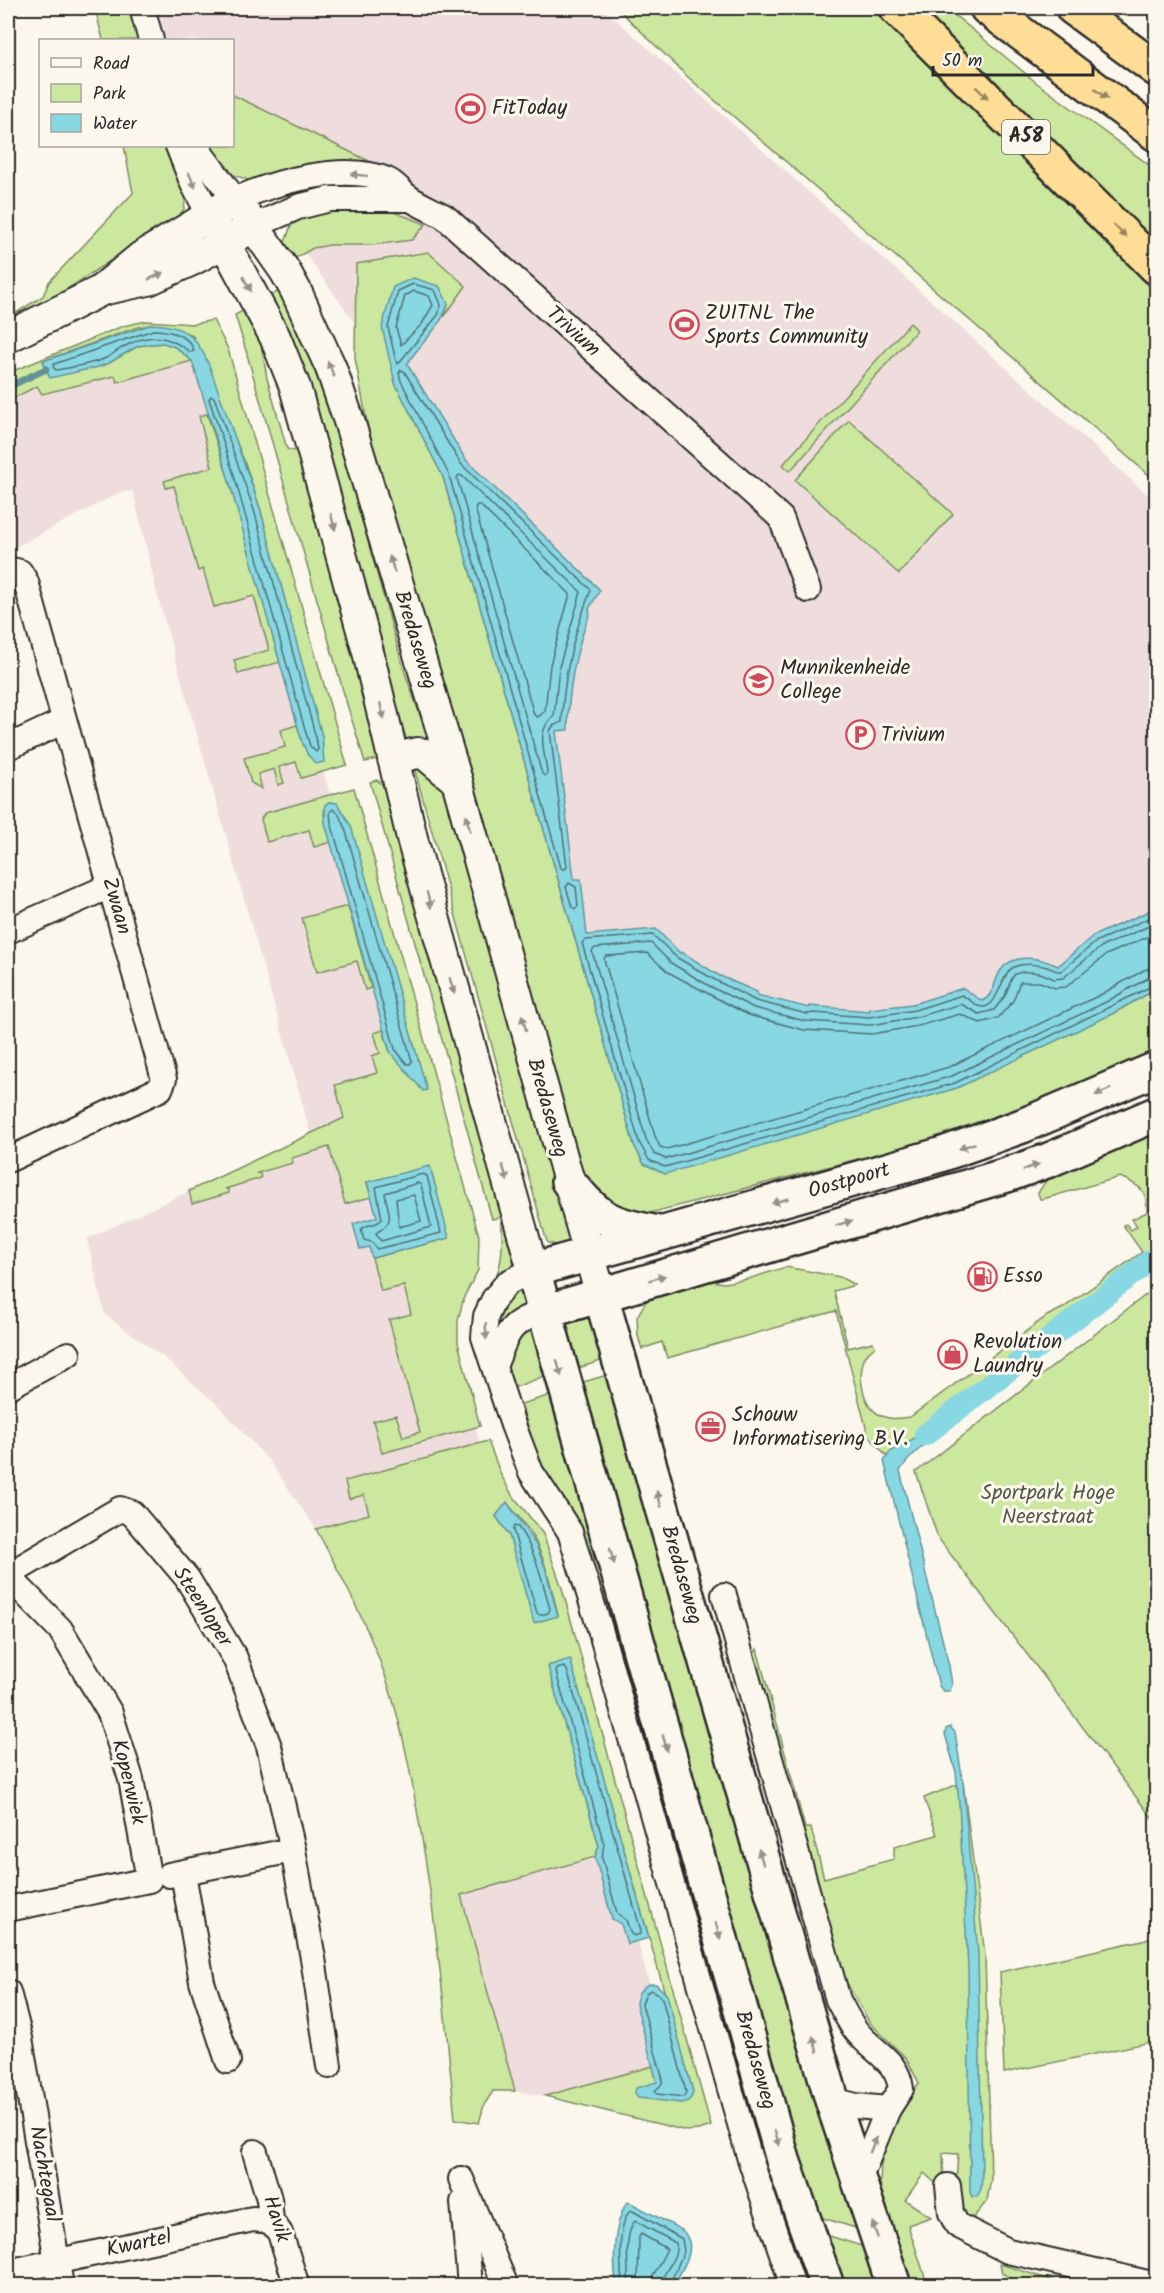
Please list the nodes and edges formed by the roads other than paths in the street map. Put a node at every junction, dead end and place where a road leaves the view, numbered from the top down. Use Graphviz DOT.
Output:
graph roads {
  1 [pos="142,8"];
  2 [pos="896,8"];
  3 [pos="987,8"];
  4 [pos="1073,8"];
  5 [pos="151,39"];
  6 [pos="1156,69"];
  7 [pos="1156,134"];
  8 [pos="178,147"];
  9 [pos="195,147"];
  10 [pos="410,199"];
  11 [pos="222,207"];
  12 [pos="254,226"];
  13 [pos="225,241"];
  14 [pos="1156,267"];
  15 [pos="100,291"];
  16 [pos="8,338"];
  17 [pos="10,569"];
  18 [pos="808,590"];
  19 [pos="64,721"];
  20 [pos="8,747"];
  21 [pos="393,759"];
  22 [pos="456,781"];
  23 [pos="110,886"];
  24 [pos="8,931"];
  25 [pos="1156,1070"];
  26 [pos="1156,1114"];
  27 [pos="8,1160"];
  28 [pos="568,1181"];
  29 [pos="663,1234"];
  30 [pos="589,1254"];
  31 [pos="533,1270"];
  32 [pos="601,1296"];
  33 [pos="544,1312"];
  34 [pos="68,1354"];
  35 [pos="495,1364"];
  36 [pos="8,1388"];
  37 [pos="8,1575"];
  38 [pos="724,1595"];
  39 [pos="293,1850"];
  40 [pos="183,1873"];
  41 [pos="149,1880"];
  42 [pos="8,1909"];
  43 [pos="8,1992"];
  44 [pos="228,2061"];
  45 [pos="329,2066"];
  46 [pos="832,2100"];
  47 [pos="888,2109"];
  48 [pos="255,2152"];
  49 [pos="858,2182"];
  50 [pos="948,2186"];
  51 [pos="271,2221"];
  52 [pos="59,2261"];
  53 [pos="8,2272"];
  54 [pos="1156,2285"];
  55 [pos="62,2286"];
  56 [pos="297,2286"];
  57 [pos="470,2286"];
  58 [pos="506,2286"];
  59 [pos="793,2286"];
  60 [pos="827,2286"];
  61 [pos="894,2286"];
  1 -- 5 [label="street"];
  2 -- 14 [label="highway, A58, one-way"];
  3 -- 7 [label="highway, one-way"];
  4 -- 6 [label="highway"];
  8 -- 11 [label="street, Bredaseweg, one-way"];
  9 -- 11 [label="street, Bredaseweg"];
  10 -- 11 [label="street, Trivium, one-way"];
  10 -- 12 [label="street, Trivium"];
  10 -- 18 [label="street, Trivium"];
  11 -- 12 [label="street, Bredaseweg"];
  11 -- 13 [label="street, Bredaseweg"];
  11 -- 15 [label="street"];
  12 -- 13 [label="street"];
  22 -- 12 [label="street, Bredaseweg, one-way"];
  15 -- 13 [label="street, one-way"];
  13 -- 21 [label="street, Bredaseweg, one-way"];
  15 -- 16 [label="street"];
  17 -- 19 [label="street, Zwaan"];
  19 -- 20 [label="street"];
  19 -- 23 [label="street, Zwaan"];
  21 -- 22 [label="street"];
  21 -- 31 [label="street, Bredaseweg, one-way"];
  28 -- 22 [label="street, Bredaseweg, one-way"];
  23 -- 24 [label="street"];
  23 -- 27 [label="street, Zwaan"];
  25 -- 29 [label="main road, Oostpoort, one-way"];
  32 -- 26 [label="main road, Oostpoort, one-way"];
  28 -- 29 [label="main road"];
  28 -- 30 [label="street, Bredaseweg"];
  29 -- 30 [label="main road, Oostpoort"];
  30 -- 31 [label="main road, Oostpoort"];
  30 -- 32 [label="street, Bredaseweg"];
  31 -- 33 [label="main road, Bredaseweg"];
  31 -- 35 [label="street, Bredaseweg, one-way"];
  32 -- 33 [label="main road, Oostpoort"];
  46 -- 32 [label="main road, Bredaseweg, one-way"];
  33 -- 35 [label="street"];
  33 -- 60 [label="main road, Bredaseweg, one-way"];
  34 -- 36 [label="street"];
  35 -- 59 [label="street, Bredaseweg"];
  37 -- 39 [label="street, Steenloper"];
  37 -- 41 [label="street, Koperwiek"];
  38 -- 47 [label="street, Bredaseweg"];
  39 -- 40 [label="street"];
  39 -- 45 [label="street, Steenloper"];
  40 -- 41 [label="street"];
  40 -- 44 [label="street"];
  41 -- 42 [label="street"];
  43 -- 52 [label="street, Nachtegaal"];
  46 -- 47 [label="street"];
  46 -- 49 [label="main road, Bredaseweg"];
  49 -- 47 [label="street, Bredaseweg, one-way"];
  48 -- 51 [label="street, Havik"];
  61 -- 49 [label="main road, Bredaseweg, one-way"];
  50 -- 54 [label="street"];
  51 -- 52 [label="street, Kwartel"];
  51 -- 56 [label="street, Havik"];
  52 -- 53 [label="street, Kwartel"];
  52 -- 55 [label="street, Nachtegaal"];
  57 -- 58 [label="street"];
}
